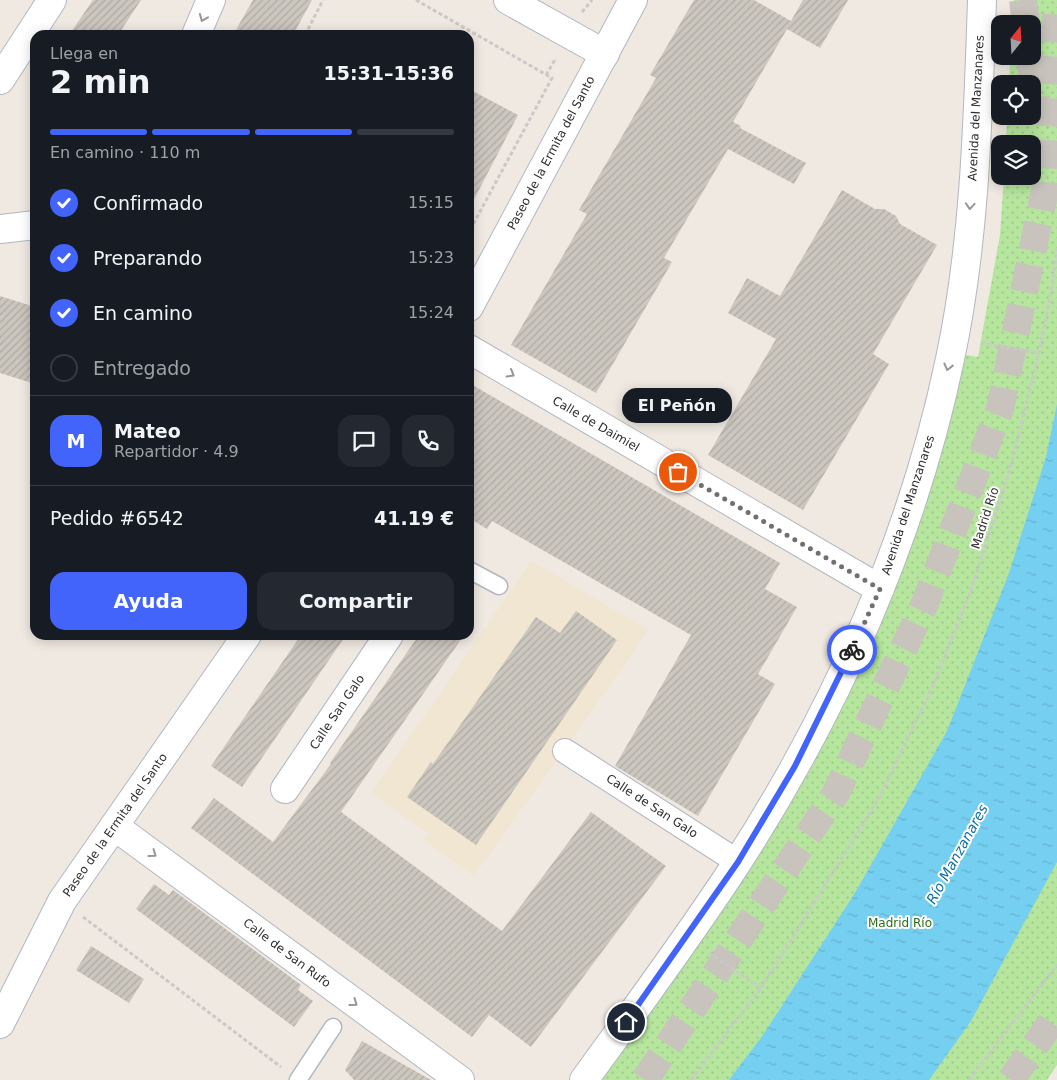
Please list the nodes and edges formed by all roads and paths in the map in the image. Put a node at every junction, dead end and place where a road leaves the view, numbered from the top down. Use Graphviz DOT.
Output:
graph roads {
  1 [pos="52,0"];
  2 [pos="210,0"];
  3 [pos="323,0"];
  4 [pos="416,0"];
  5 [pos="508,0"];
  6 [pos="633,0"];
  7 [pos="982,0"];
  8 [pos="32,30"];
  9 [pos="198,30"];
  10 [pos="308,30"];
  11 [pos="468,30"];
  12 [pos="474,33"];
  13 [pos="30,34"];
  14 [pos="605,54"];
  15 [pos="0,80"];
  16 [pos="474,223"];
  17 [pos="30,226"];
  18 [pos="0,229"];
  19 [pos="1057,249"];
  20 [pos="474,298"];
  21 [pos="974,342"];
  22 [pos="474,352"];
  23 [pos="1039,353"];
  24 [pos="474,573"];
  25 [pos="499,586"];
  26 [pos="880,589"];
  27 [pos="244,640"];
  28 [pos="386,640"];
  29 [pos="565,750"];
  30 [pos="285,789"];
  31 [pos="114,826"];
  32 [pos="738,862"];
  33 [pos="62,901"];
  34 [pos="702,948"];
  35 [pos="1057,964"];
  36 [pos="761,988"];
  37 [pos="0,1024"];
  38 [pos="333,1027"];
  39 [pos="298,1080"];
  40 [pos="460,1080"];
  41 [pos="584,1080"];
  42 [pos="691,1080"];
  43 [pos="969,1080"];
  1 -- 8 [label="street"];
  2 -- 9 [label="street, one-way"];
  3 -- 10 [label="path"];
  4 -- 11 [label="path"];
  5 -- 14 [label="street"];
  6 -- 14 [label="street, Paseo de la Ermita del Santo"];
  7 -- 26 [label="street, Avenida del Manzanares, one-way"];
  12 -- 16 [label="path"];
  13 -- 15 [label="street"];
  14 -- 20 [label="street, Paseo de la Ermita del Santo"];
  17 -- 18 [label="street"];
  19 -- 23 [label="path, Madrid Río"];
  21 -- 23 [label="path"];
  22 -- 26 [label="street, Calle de Daimiel, one-way"];
  23 -- 36 [label="path, Madrid Río"];
  24 -- 25 [label="lane"];
  26 -- 32 [label="street, Avenida del Manzanares"];
  27 -- 31 [label="street, Paseo de la Ermita del Santo"];
  28 -- 30 [label="street, Calle San Galo"];
  29 -- 32 [label="street, Calle de San Galo"];
  31 -- 33 [label="street, Paseo de la Ermita del Santo"];
  31 -- 40 [label="street, Calle de San Rufo, one-way"];
  32 -- 41 [label="street, Avenida del Manzanares"];
  33 -- 37 [label="street, Paseo de la Ermita del Santo"];
  33 -- 39 [label="path"];
  34 -- 36 [label="path"];
  35 -- 43 [label="path"];
  36 -- 42 [label="path, Madrid Río"];
  38 -- 39 [label="lane"];
}
